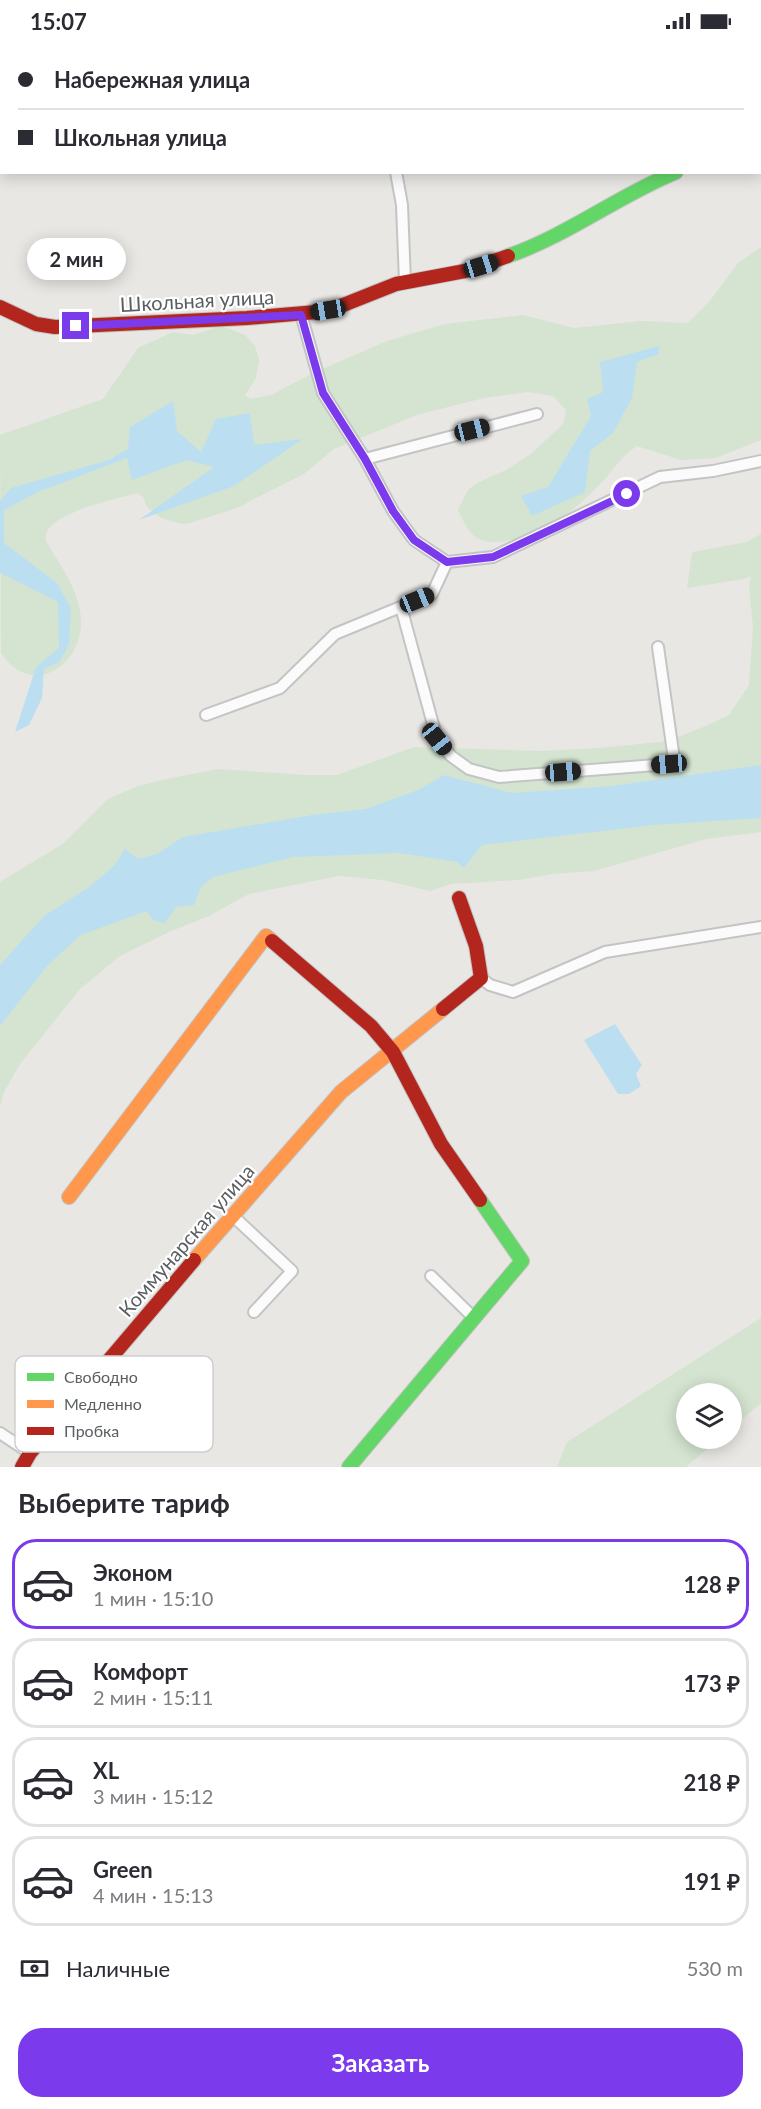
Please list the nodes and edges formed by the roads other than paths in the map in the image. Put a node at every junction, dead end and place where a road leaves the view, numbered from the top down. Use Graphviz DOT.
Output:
graph roads {
  1 [pos="396,174"];
  2 [pos="671,174"];
  3 [pos="405,282"];
  4 [pos="0,307"];
  5 [pos="301,315"];
  6 [pos="537,414"];
  7 [pos="365,459"];
  8 [pos="761,461"];
  9 [pos="447,562"];
  10 [pos="401,607"];
  11 [pos="658,647"];
  12 [pos="206,715"];
  13 [pos="459,898"];
  14 [pos="761,927"];
  15 [pos="481,978"];
  16 [pos="393,1052"];
  17 [pos="69,1197"];
  18 [pos="233,1216"];
  19 [pos="431,1276"];
  20 [pos="254,1312"];
  21 [pos="474,1318"];
  22 [pos="113,1356"];
  23 [pos="0,1433"];
  24 [pos="15,1443"];
  25 [pos="30,1453"];
  26 [pos="22,1467"];
  27 [pos="349,1467"];
  1 -- 3 [label="street"];
  2 -- 3 [label="street, Школьная улица"];
  3 -- 5 [label="street, Школьная улица"];
  4 -- 5 [label="street, Школьная улица"];
  5 -- 7 [label="street"];
  6 -- 7 [label="street"];
  7 -- 9 [label="street"];
  8 -- 9 [label="street"];
  9 -- 10 [label="street"];
  10 -- 11 [label="street"];
  10 -- 12 [label="street"];
  13 -- 15 [label="street"];
  14 -- 15 [label="street"];
  15 -- 16 [label="street, Коммунарская улица"];
  16 -- 17 [label="street"];
  16 -- 18 [label="street, Коммунарская улица"];
  16 -- 21 [label="street"];
  18 -- 20 [label="street"];
  18 -- 22 [label="street, Коммунарская улица"];
  19 -- 21 [label="street"];
  21 -- 27 [label="street"];
  23 -- 24 [label="street"];
  25 -- 26 [label="street, Коммунарская улица"];
}
